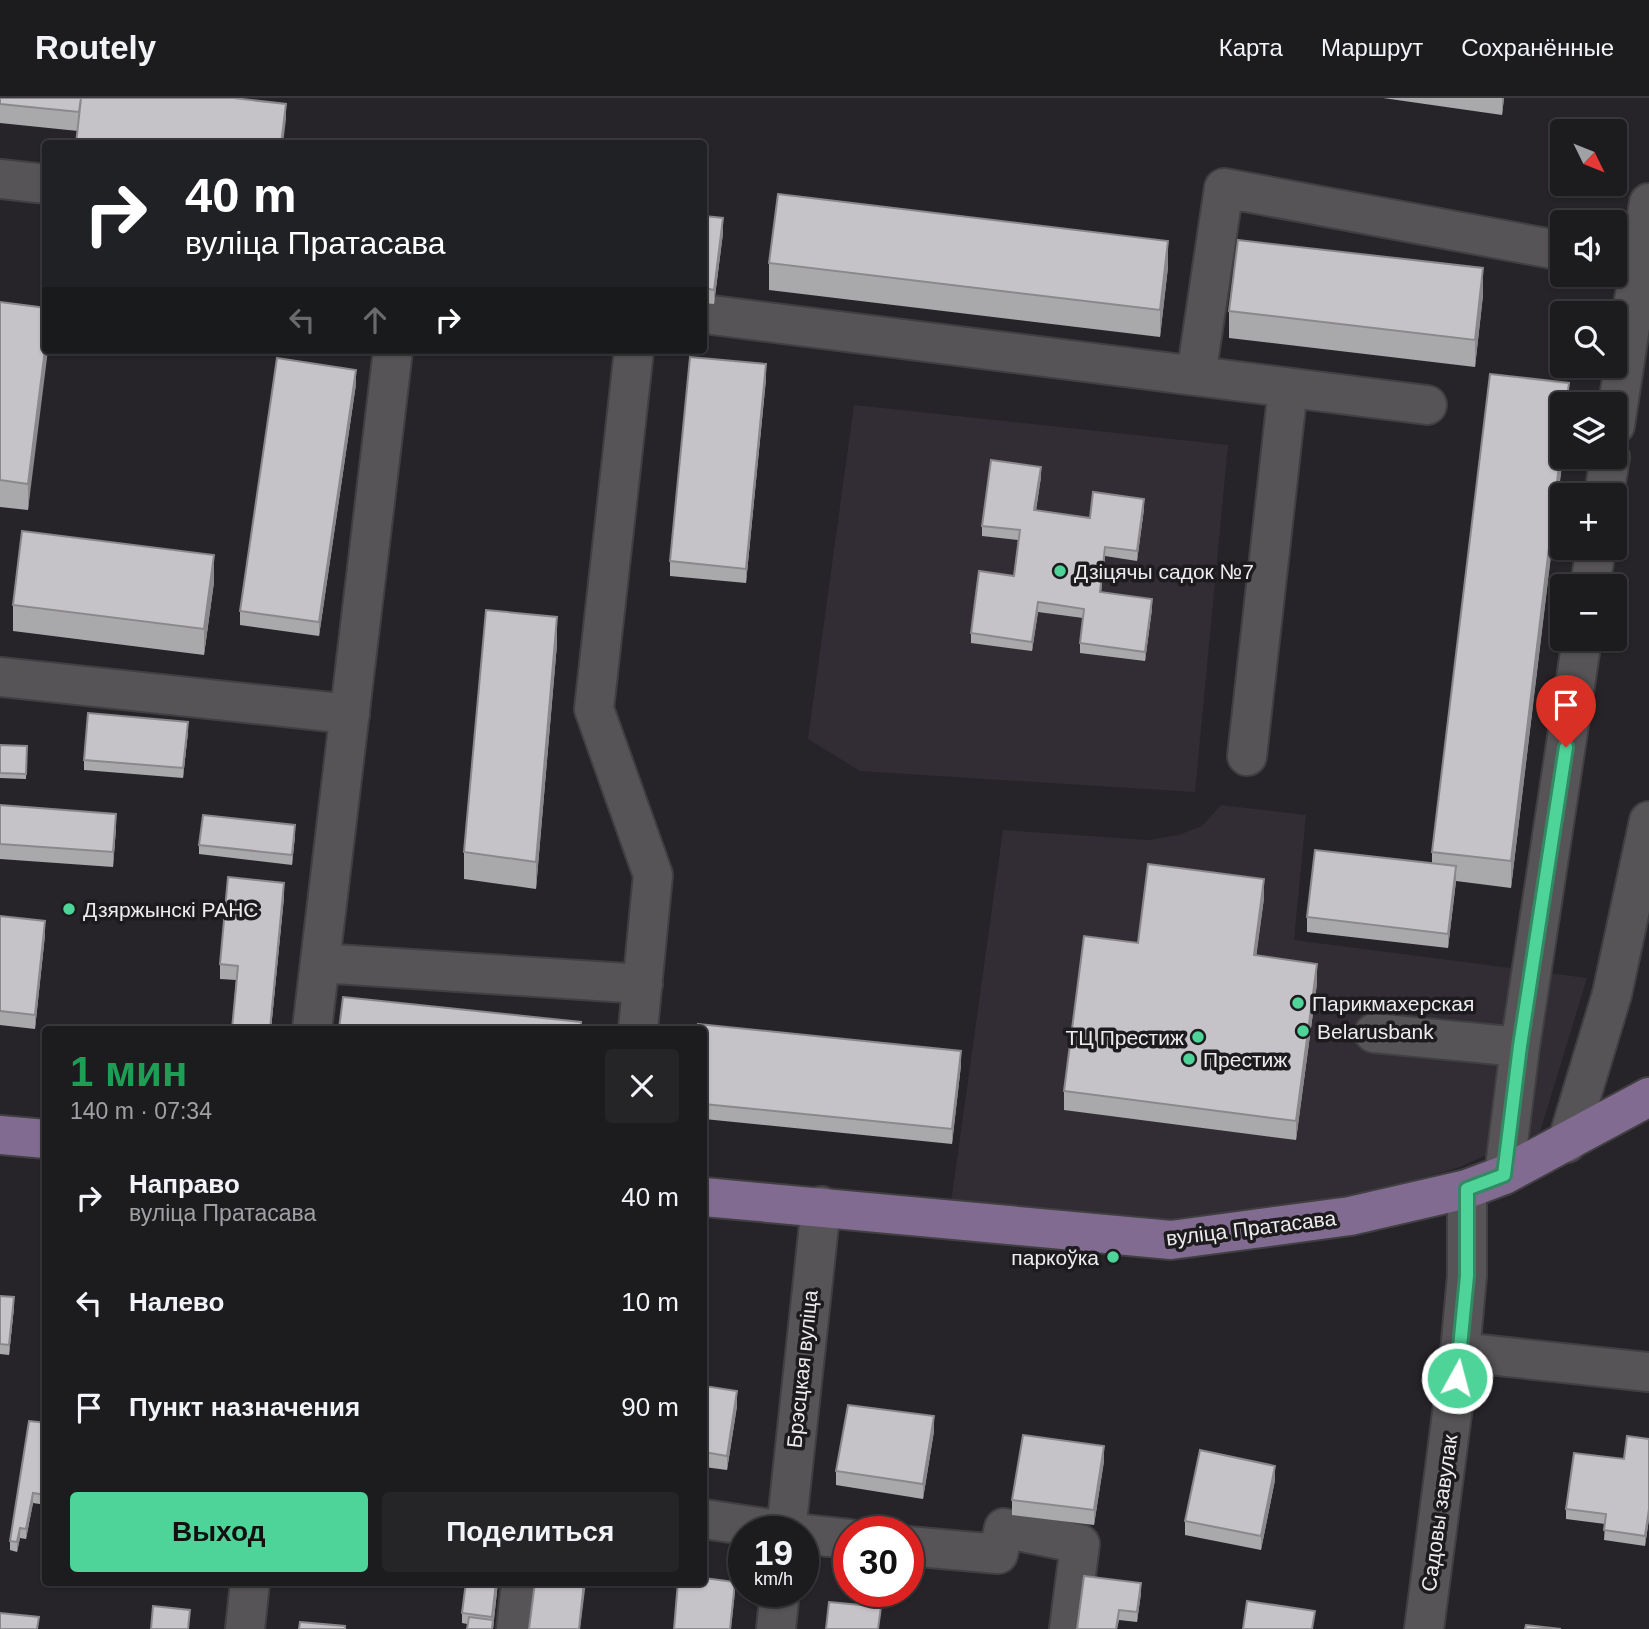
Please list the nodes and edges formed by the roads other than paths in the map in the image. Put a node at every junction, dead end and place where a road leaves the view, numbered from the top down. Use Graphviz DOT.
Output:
graph roads {
  1 [pos="0,179"];
  2 [pos="42,184"];
  3 [pos="1649,203"];
  4 [pos="1550,249"];
  5 [pos="1635,275"];
  6 [pos="707,314"];
  7 [pos="393,354"];
  8 [pos="634,354"];
  9 [pos="1196,376"];
  10 [pos="1287,388"];
  11 [pos="1619,392"];
  12 [pos="1427,405"];
  13 [pos="1580,651"];
  14 [pos="0,677"];
  15 [pos="350,714"];
  16 [pos="1247,756"];
  17 [pos="1649,821"];
  18 [pos="320,962"];
  19 [pos="643,984"];
  20 [pos="313,1026"];
  21 [pos="638,1026"];
  22 [pos="1374,1033"];
  23 [pos="1520,1046"];
  24 [pos="1649,1097"];
  25 [pos="0,1135"];
  26 [pos="42,1139"];
  27 [pos="1567,1143"];
  28 [pos="1504,1175"];
  29 [pos="1467,1189"];
  30 [pos="707,1197"];
  31 [pos="821,1206"];
  32 [pos="1460,1352"];
  33 [pos="1649,1372"];
  34 [pos="787,1516"];
  35 [pos="707,1519"];
  36 [pos="728,1523"];
  37 [pos="924,1547"];
  38 [pos="250,1586"];
  39 [pos="521,1586"];
  40 [pos="778,1607"];
  41 [pos="245,1629"];
  42 [pos="516,1629"];
  43 [pos="776,1629"];
  44 [pos="1069,1629"];
  45 [pos="1423,1629"];
  1 -- 2 [label="street"];
  3 -- 5 [label="street"];
  4 -- 9 [label="street"];
  5 -- 11 [label="street"];
  6 -- 9 [label="street"];
  7 -- 15 [label="street"];
  8 -- 19 [label="street"];
  9 -- 10 [label="street"];
  10 -- 12 [label="street"];
  10 -- 16 [label="street"];
  13 -- 23 [label="street"];
  14 -- 15 [label="street"];
  15 -- 18 [label="street"];
  17 -- 27 [label="street"];
  18 -- 19 [label="street"];
  18 -- 20 [label="street"];
  19 -- 21 [label="street"];
  22 -- 23 [label="street"];
  23 -- 28 [label="street"];
  24 -- 27 [label="main road, вуліца Пратасава"];
  25 -- 26 [label="main road"];
  27 -- 28 [label="main road, вуліца Пратасава"];
  28 -- 29 [label="main road, вуліца Пратасава"];
  29 -- 31 [label="main road, вуліца Пратасава"];
  29 -- 32 [label="street, Садовы завулак"];
  30 -- 31 [label="main road, вуліца Пратасава"];
  31 -- 34 [label="street, Брэсцкая вуліца"];
  32 -- 33 [label="street"];
  32 -- 45 [label="street, Садовы завулак"];
  35 -- 36 [label="street"];
  37 -- 44 [label="street"];
  38 -- 41 [label="street"];
  39 -- 42 [label="street"];
  40 -- 43 [label="street"];
}
